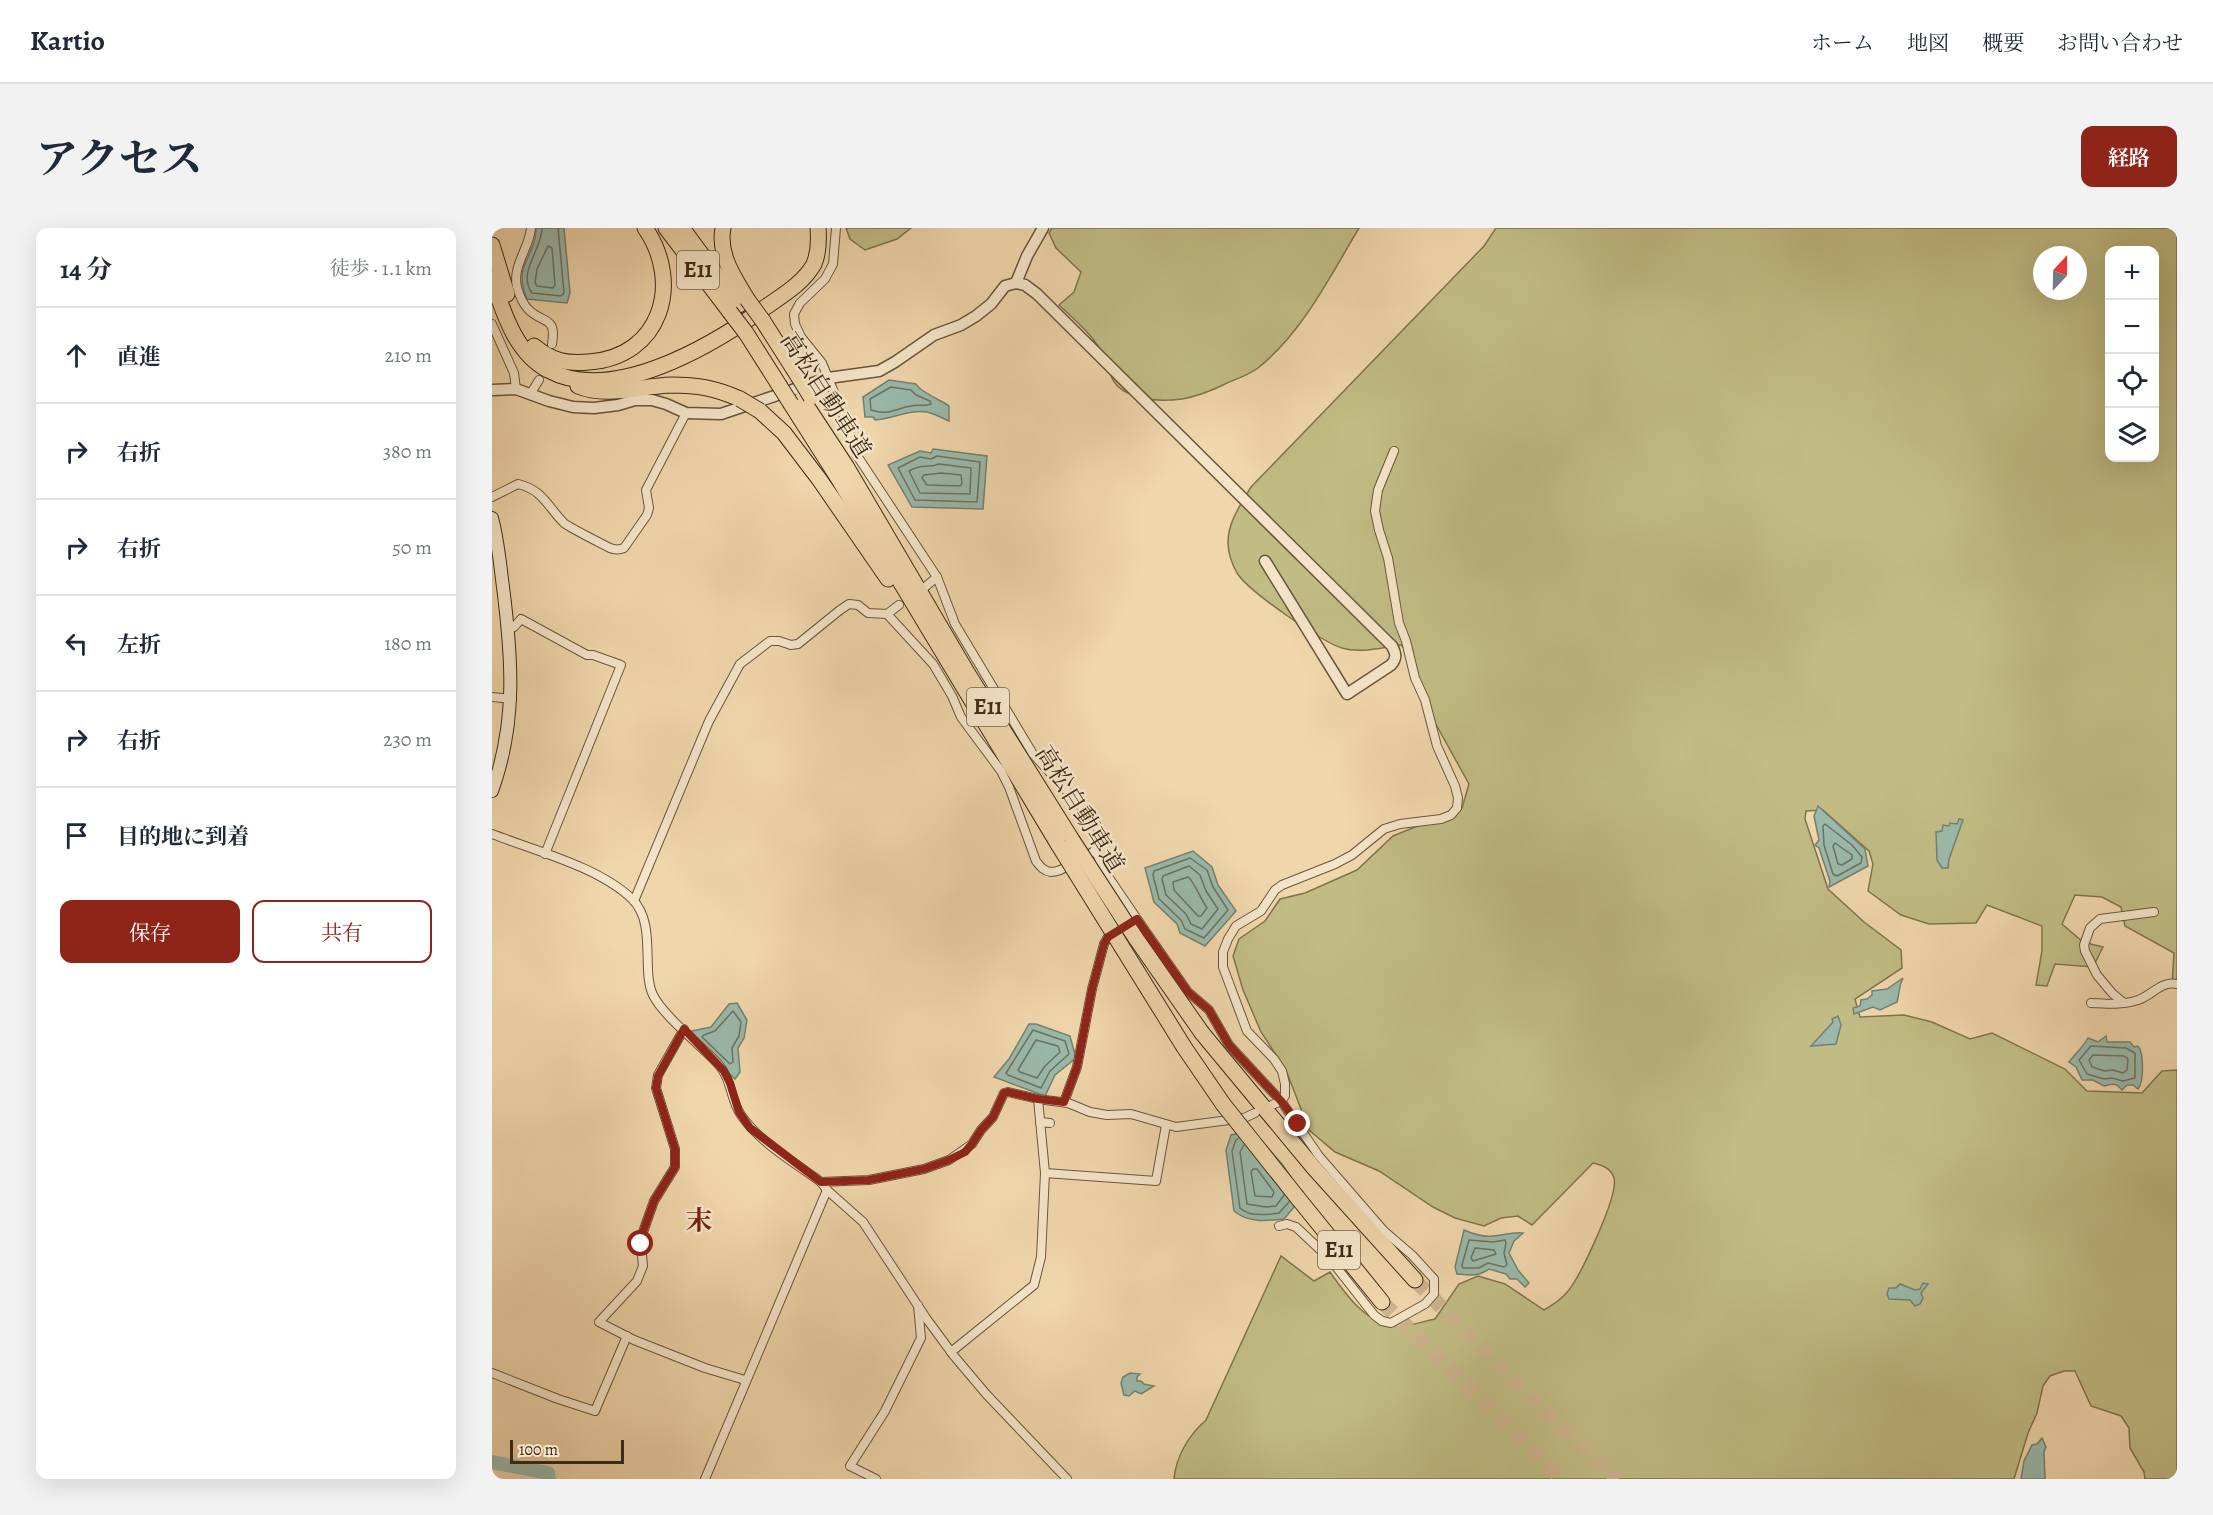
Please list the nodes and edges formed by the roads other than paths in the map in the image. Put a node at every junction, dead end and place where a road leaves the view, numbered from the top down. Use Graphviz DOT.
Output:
graph roads {
  1 [pos="531,228"];
  2 [pos="645,228"];
  3 [pos="666,228"];
  4 [pos="682,228"];
  5 [pos="723,228"];
  6 [pos="809,228"];
  7 [pos="818,228"];
  8 [pos="836,228"];
  9 [pos="1043,228"];
  10 [pos="492,245"];
  11 [pos="492,279"];
  12 [pos="1016,283"];
  13 [pos="739,305"];
  14 [pos="492,324"];
  15 [pos="755,327"];
  16 [pos="547,363"];
  17 [pos="828,378"];
  18 [pos="789,380"];
  19 [pos="516,389"];
  20 [pos="492,390"];
  21 [pos="531,393"];
  22 [pos="801,400"];
  23 [pos="686,413"];
  24 [pos="1394,452"];
  25 [pos="492,497"];
  26 [pos="492,518"];
  27 [pos="877,544"];
  28 [pos="1265,561"];
  29 [pos="898,576"];
  30 [pos="937,577"];
  31 [pos="925,587"];
  32 [pos="899,605"];
  33 [pos="887,614"];
  34 [pos="508,630"];
  35 [pos="492,697"];
  36 [pos="512,699"];
  37 [pos="492,791"];
  38 [pos="492,834"];
  39 [pos="1065,842"];
  40 [pos="1096,851"];
  41 [pos="545,854"];
  42 [pos="634,901"];
  43 [pos="2154,912"];
  44 [pos="1137,919"];
  45 [pos="2177,984"];
  46 [pos="2091,1003"];
  47 [pos="2124,1003"];
  48 [pos="684,1029"];
  49 [pos="1038,1099"];
  50 [pos="1281,1101"];
  51 [pos="1064,1102"];
  52 [pos="1272,1105"];
  53 [pos="1255,1113"];
  54 [pos="1166,1125"];
  55 [pos="1045,1173"];
  56 [pos="824,1186"];
  57 [pos="1280,1226"];
  58 [pos="1415,1280"];
  59 [pos="917,1302"];
  60 [pos="1382,1302"];
  61 [pos="627,1336"];
  62 [pos="951,1352"];
  63 [pos="492,1373"];
  64 [pos="745,1380"];
  65 [pos="705,1479"];
  66 [pos="876,1479"];
  67 [pos="1068,1479"];
  1 -- 16 [label="street"];
  2 -- 16 [label="highway"];
  3 -- 13 [label="highway, E11"];
  4 -- 13 [label="highway, E11"];
  5 -- 13 [label="highway"];
  6 -- 16 [label="highway"];
  7 -- 16 [label="highway"];
  8 -- 17 [label="street"];
  9 -- 12 [label="street"];
  10 -- 16 [label="highway"];
  11 -- 16 [label="highway"];
  12 -- 17 [label="street"];
  12 -- 28 [label="street"];
  13 -- 15 [label="highway, bridge"];
  13 -- 15 [label="highway, E11, bridge"];
  14 -- 19 [label="street"];
  15 -- 18 [label="highway"];
  15 -- 18 [label="highway, 高松自動車道 / E11"];
  16 -- 21 [label="street"];
  16 -- 27 [label="highway, bridge"];
  17 -- 23 [label="street"];
  17 -- 30 [label="street"];
  18 -- 22 [label="highway, 高松自動車道 / E11, bridge"];
  18 -- 22 [label="highway, bridge"];
  19 -- 20 [label="street"];
  19 -- 21 [label="street"];
  21 -- 23 [label="street"];
  22 -- 27 [label="highway, 高松自動車道 / E11"];
  22 -- 27 [label="highway, 高松自動車道 / E11"];
  23 -- 25 [label="street"];
  24 -- 50 [label="street"];
  26 -- 34 [label="main road"];
  27 -- 29 [label="highway"];
  27 -- 29 [label="highway, 高松自動車道 / E11"];
  29 -- 39 [label="highway, 高松自動車道 / E11"];
  29 -- 39 [label="highway, 高松自動車道 / E11"];
  30 -- 31 [label="street"];
  30 -- 40 [label="street"];
  32 -- 33 [label="street"];
  33 -- 40 [label="street"];
  33 -- 42 [label="street"];
  34 -- 36 [label="main road"];
  34 -- 41 [label="street"];
  35 -- 36 [label="street"];
  36 -- 37 [label="main road"];
  38 -- 41 [label="street"];
  39 -- 58 [label="highway, 高松自動車道 / E11, bridge"];
  39 -- 60 [label="highway, 高松自動車道 / E11, bridge"];
  40 -- 44 [label="street"];
  41 -- 42 [label="street"];
  42 -- 48 [label="street"];
  43 -- 47 [label="street"];
  44 -- 50 [label="street"];
  44 -- 51 [label="street"];
  45 -- 47 [label="street"];
  46 -- 47 [label="street"];
  48 -- 56 [label="street"];
  48 -- 61 [label="street"];
  49 -- 51 [label="street"];
  49 -- 55 [label="street"];
  49 -- 56 [label="street"];
  50 -- 52 [label="street"];
  50 -- 57 [label="street"];
  51 -- 54 [label="street"];
  53 -- 54 [label="street"];
  54 -- 55 [label="street"];
  55 -- 62 [label="street"];
  56 -- 59 [label="street"];
  56 -- 64 [label="street"];
  59 -- 62 [label="street"];
  59 -- 66 [label="street"];
  61 -- 63 [label="street"];
  61 -- 64 [label="street"];
  62 -- 67 [label="street"];
  64 -- 65 [label="street"];
}
